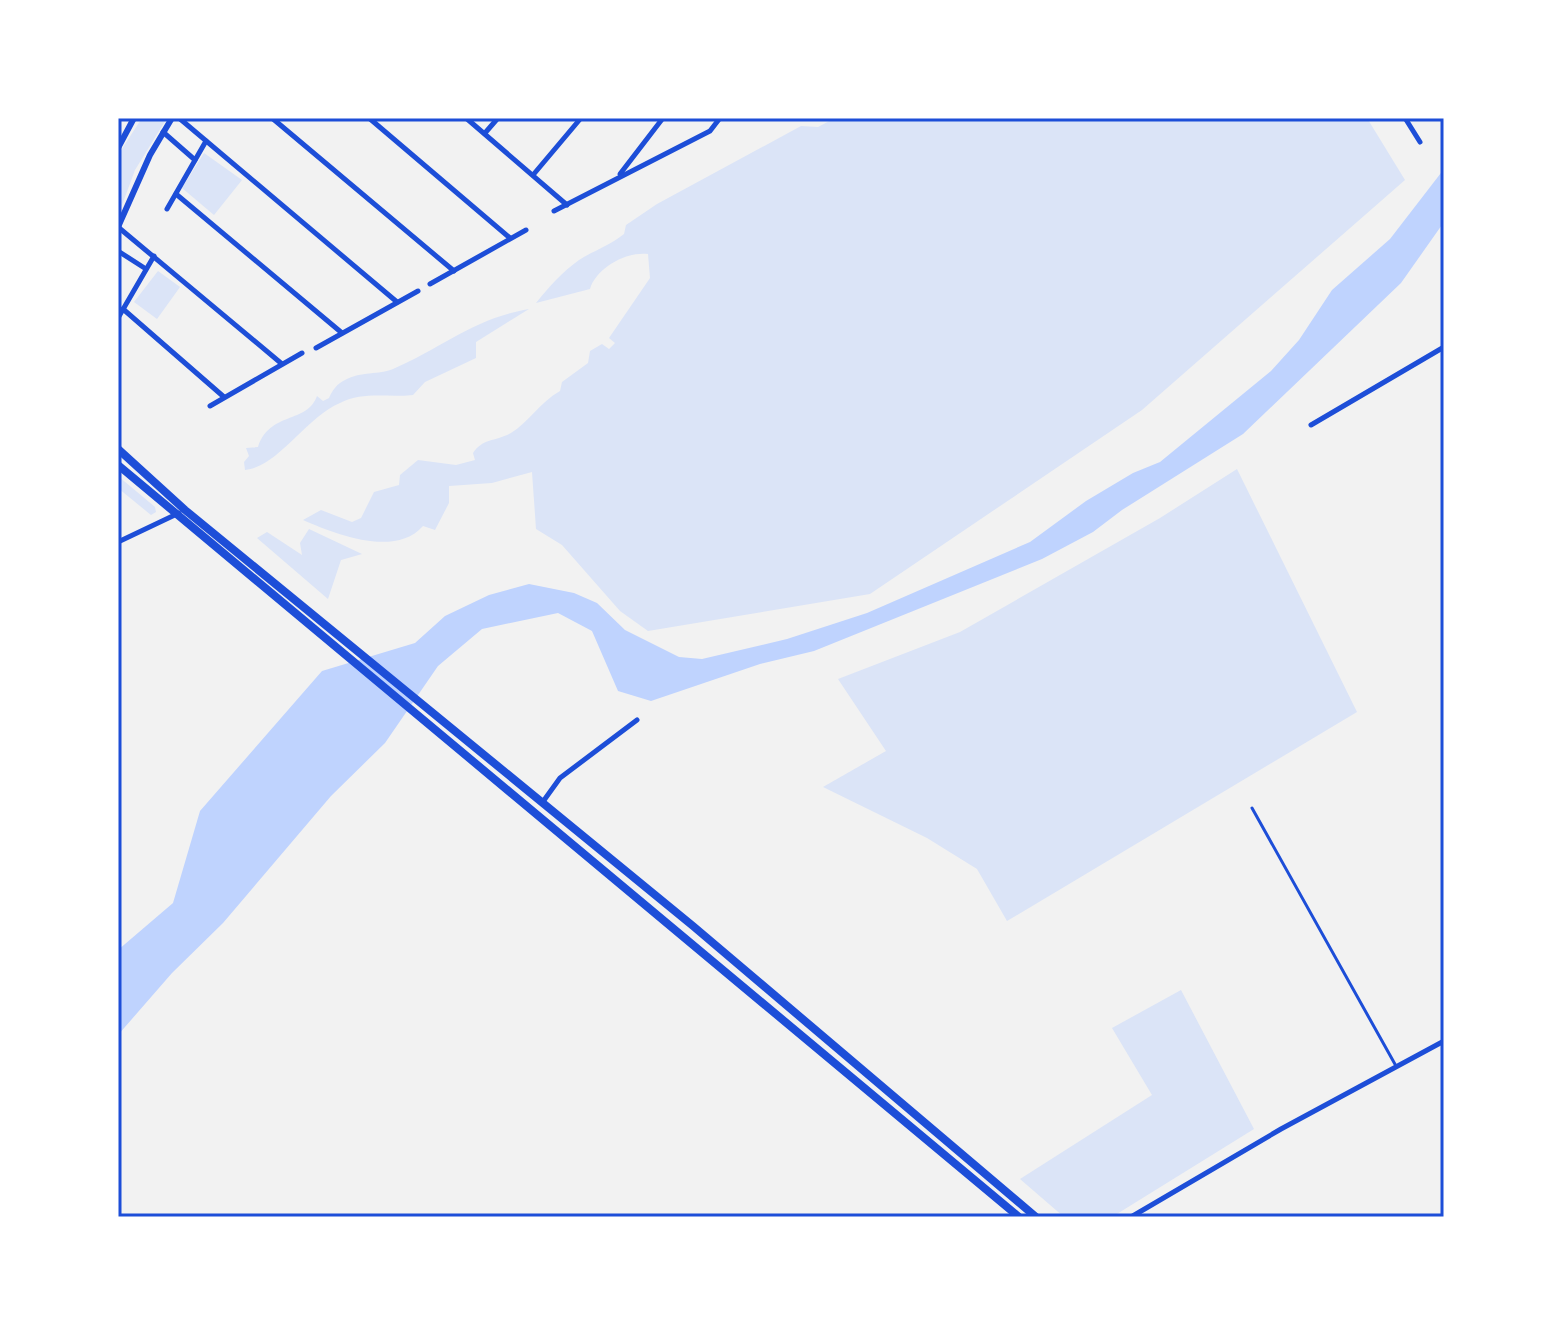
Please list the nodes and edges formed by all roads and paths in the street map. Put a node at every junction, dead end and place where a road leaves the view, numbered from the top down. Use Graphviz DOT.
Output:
graph roads {
  1 [pos="134,118"];
  2 [pos="172,118"];
  3 [pos="179,118"];
  4 [pos="272,118"];
  5 [pos="369,118"];
  6 [pos="466,118"];
  7 [pos="581,118"];
  8 [pos="663,118"];
  9 [pos="720,118"];
  10 [pos="497,119"];
  11 [pos="1409,119"];
  12 [pos="163,132"];
  13 [pos="485,133"];
  14 [pos="206,141"];
  15 [pos="1420,142"];
  16 [pos="118,148"];
  17 [pos="195,160"];
  18 [pos="533,175"];
  19 [pos="617,178"];
  20 [pos="176,194"];
  21 [pos="567,205"];
  22 [pos="167,209"];
  23 [pos="554,211"];
  24 [pos="118,227"];
  25 [pos="526,230"];
  26 [pos="510,238"];
  27 [pos="118,251"];
  28 [pos="154,256"];
  29 [pos="146,269"];
  30 [pos="454,271"];
  31 [pos="430,284"];
  32 [pos="418,291"];
  33 [pos="397,302"];
  34 [pos="123,309"];
  35 [pos="118,318"];
  36 [pos="342,333"];
  37 [pos="1444,347"];
  38 [pos="316,348"];
  39 [pos="302,353"];
  40 [pos="282,364"];
  41 [pos="224,397"];
  42 [pos="210,406"];
  43 [pos="1311,425"];
  44 [pos="118,449"];
  45 [pos="118,465"];
  46 [pos="180,512"];
  47 [pos="118,542"];
  48 [pos="637,720"];
  49 [pos="542,804"];
  50 [pos="1252,808"];
  51 [pos="1444,1041"];
  52 [pos="1396,1066"];
  53 [pos="1019,1217"];
  54 [pos="1036,1217"];
  55 [pos="1131,1217"];
  1 -- 16 [label="street"];
  2 -- 12 [label="street"];
  3 -- 14 [label="street"];
  4 -- 30 [label="street"];
  5 -- 26 [label="street"];
  6 -- 13 [label="street"];
  7 -- 18 [label="street"];
  8 -- 19 [label="street"];
  9 -- 19 [label="street"];
  10 -- 13 [label="street"];
  11 -- 15 [label="street"];
  12 -- 17 [label="street"];
  12 -- 24 [label="street"];
  13 -- 18 [label="street"];
  14 -- 17 [label="street"];
  14 -- 33 [label="street"];
  17 -- 20 [label="street"];
  18 -- 21 [label="street"];
  19 -- 21 [label="street"];
  20 -- 22 [label="street"];
  20 -- 36 [label="street"];
  21 -- 23 [label="street"];
  24 -- 28 [label="street"];
  25 -- 26 [label="street"];
  26 -- 30 [label="street"];
  27 -- 29 [label="street"];
  28 -- 29 [label="street"];
  28 -- 40 [label="street"];
  29 -- 34 [label="street"];
  30 -- 31 [label="street"];
  32 -- 33 [label="street"];
  33 -- 36 [label="street"];
  34 -- 35 [label="street"];
  34 -- 41 [label="street"];
  36 -- 38 [label="street"];
  37 -- 43 [label="street"];
  39 -- 40 [label="street"];
  40 -- 41 [label="street"];
  41 -- 42 [label="street"];
  44 -- 46 [label="main road"];
  45 -- 46 [label="main road"];
  46 -- 47 [label="street"];
  46 -- 49 [label="main road"];
  46 -- 53 [label="main road"];
  48 -- 49 [label="street"];
  49 -- 54 [label="main road"];
  50 -- 52 [label="lane"];
  51 -- 52 [label="street"];
  52 -- 55 [label="street"];
}
